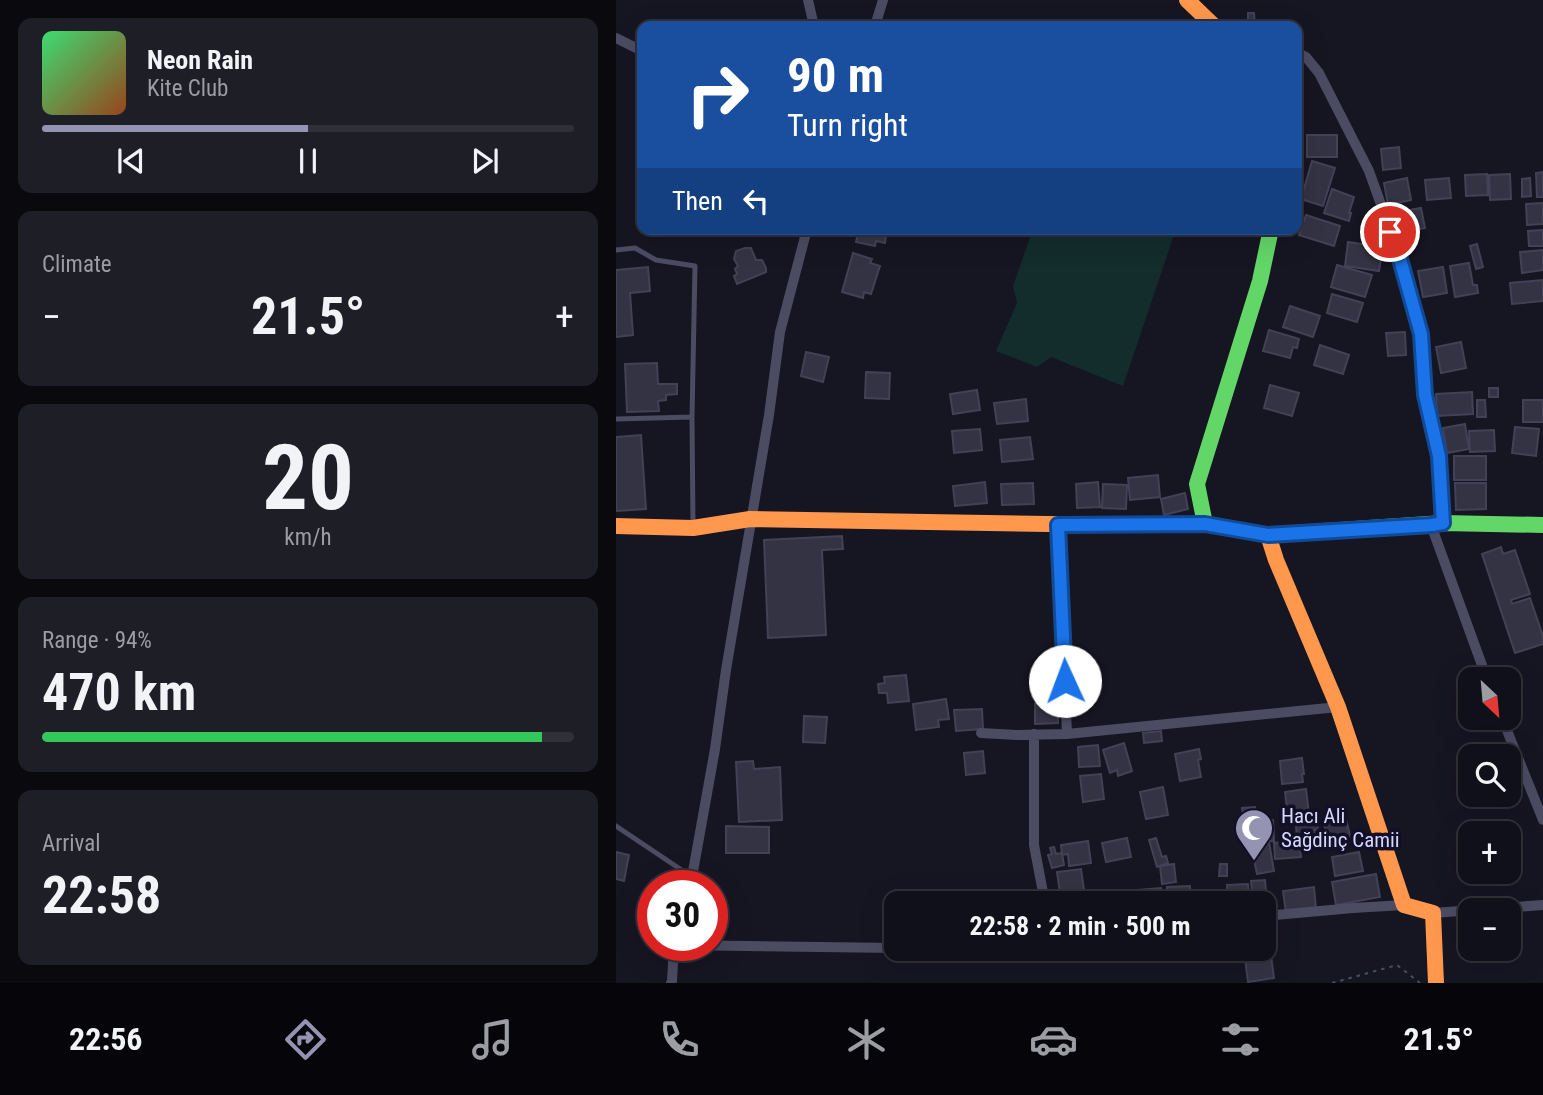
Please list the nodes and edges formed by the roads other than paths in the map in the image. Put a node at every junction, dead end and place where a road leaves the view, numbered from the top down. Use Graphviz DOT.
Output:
graph roads {
  1 [pos="808,0"];
  2 [pos="883,0"];
  3 [pos="1187,0"];
  4 [pos="813,21"];
  5 [pos="877,21"];
  6 [pos="1209,21"];
  7 [pos="616,38"];
  8 [pos="637,48"];
  9 [pos="1302,55"];
  10 [pos="805,235"];
  11 [pos="1269,235"];
  12 [pos="616,250"];
  13 [pos="692,417"];
  14 [pos="616,419"];
  15 [pos="750,519"];
  16 [pos="1205,524"];
  17 [pos="1437,524"];
  18 [pos="1543,524"];
  19 [pos="1058,525"];
  20 [pos="616,526"];
  21 [pos="693,528"];
  22 [pos="1268,535"];
  23 [pos="1483,667"];
  24 [pos="1338,707"];
  25 [pos="1507,730"];
  26 [pos="981,733"];
  27 [pos="1034,734"];
  28 [pos="1067,734"];
  29 [pos="1543,820"];
  30 [pos="616,826"];
  31 [pos="676,870"];
  32 [pos="693,870"];
  33 [pos="1043,891"];
  34 [pos="1404,905"];
  35 [pos="1543,905"];
  36 [pos="1433,913"];
  37 [pos="1276,915"];
  38 [pos="728,946"];
  39 [pos="884,948"];
  40 [pos="673,961"];
  41 [pos="672,982"];
  42 [pos="1436,983"];
  1 -- 4 [label="street"];
  2 -- 5 [label="street"];
  3 -- 6 [label="street"];
  7 -- 8 [label="street"];
  9 -- 17 [label="street"];
  10 -- 15 [label="street"];
  11 -- 16 [label="street"];
  12 -- 13 [label="lane"];
  13 -- 14 [label="lane"];
  13 -- 21 [label="lane"];
  15 -- 19 [label="street"];
  15 -- 21 [label="street"];
  15 -- 32 [label="street"];
  16 -- 19 [label="street"];
  16 -- 22 [label="street"];
  17 -- 18 [label="street"];
  17 -- 22 [label="street"];
  17 -- 23 [label="street"];
  19 -- 28 [label="street"];
  20 -- 21 [label="street"];
  22 -- 24 [label="street"];
  24 -- 28 [label="street"];
  24 -- 34 [label="street"];
  25 -- 29 [label="street"];
  26 -- 27 [label="street"];
  27 -- 28 [label="street"];
  27 -- 33 [label="street"];
  30 -- 31 [label="lane"];
  34 -- 36 [label="street"];
  34 -- 37 [label="street"];
  35 -- 36 [label="street"];
  36 -- 42 [label="street"];
  38 -- 39 [label="street"];
  40 -- 41 [label="street"];
}
